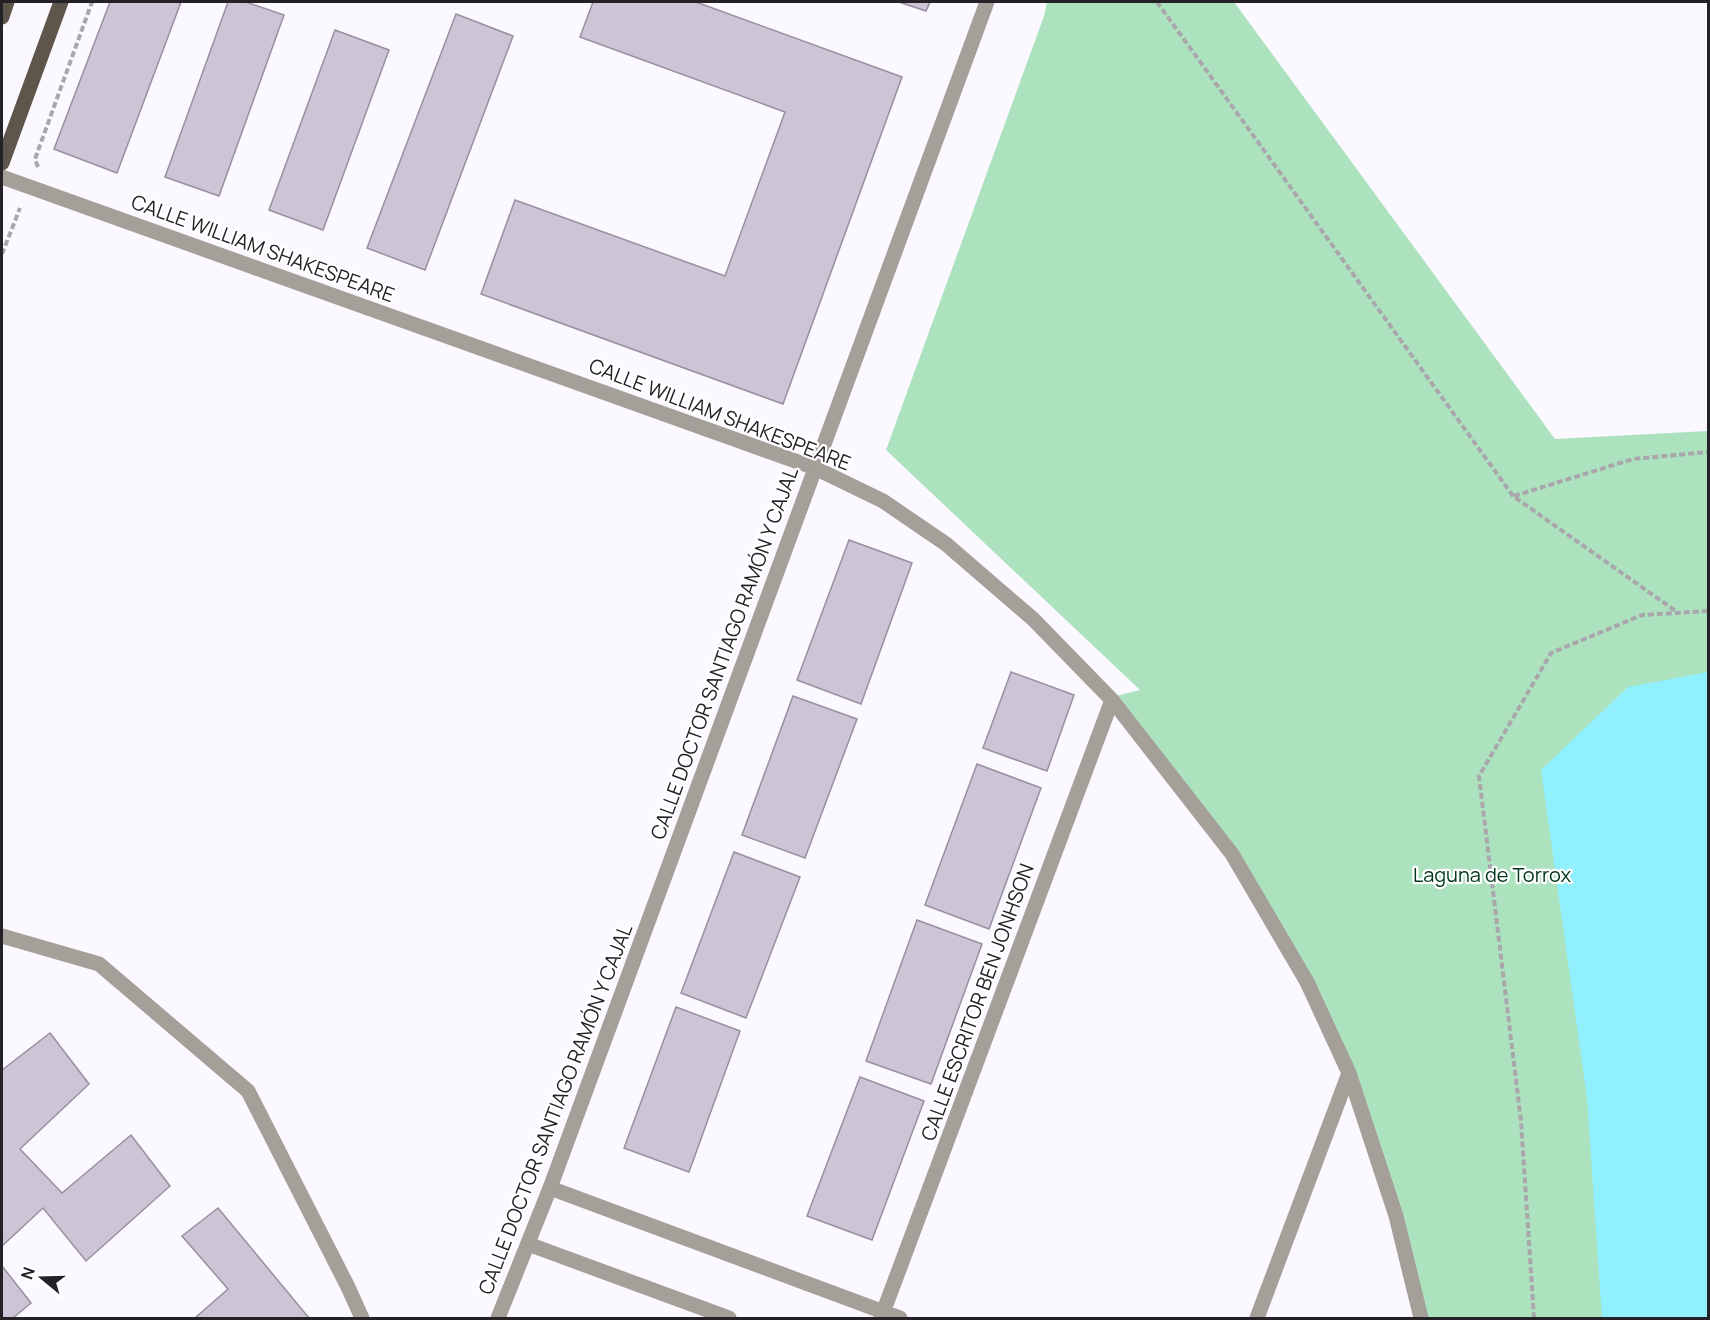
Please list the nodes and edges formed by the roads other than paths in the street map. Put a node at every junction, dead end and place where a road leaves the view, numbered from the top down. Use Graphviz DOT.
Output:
graph roads {
  1 [pos="7,2"];
  2 [pos="61,2"];
  3 [pos="987,2"];
  4 [pos="2,17"];
  5 [pos="2,163"];
  6 [pos="2,177"];
  7 [pos="815,468"];
  8 [pos="1112,700"];
  9 [pos="2,936"];
  10 [pos="1349,1073"];
  11 [pos="550,1188"];
  12 [pos="528,1244"];
  13 [pos="882,1315"];
  14 [pos="362,1318"];
  15 [pos="498,1318"];
  16 [pos="729,1318"];
  17 [pos="900,1318"];
  18 [pos="1257,1318"];
  19 [pos="1421,1318"];
  1 -- 4 [label="main road"];
  2 -- 5 [label="main road"];
  3 -- 7 [label="street, CALLE DOCTOR SANTIAGO RAMÓN Y CAJAL"];
  6 -- 7 [label="street, CALLE WILLIAM SHAKESPEARE"];
  7 -- 8 [label="street, CALLE WILLIAM SHAKESPEARE"];
  7 -- 11 [label="street, CALLE DOCTOR SANTIAGO RAMÓN Y CAJAL"];
  8 -- 10 [label="street, CALLE WILLIAM SHAKESPEARE"];
  8 -- 13 [label="street, CALLE ESCRITOR BEN JONHSON"];
  9 -- 14 [label="street"];
  10 -- 18 [label="street"];
  10 -- 19 [label="street, CALLE WILLIAM SHAKESPEARE"];
  11 -- 12 [label="street, CALLE DOCTOR SANTIAGO RAMÓN Y CAJAL"];
  11 -- 13 [label="street"];
  12 -- 15 [label="street, CALLE DOCTOR SANTIAGO RAMÓN Y CAJAL"];
  12 -- 16 [label="street"];
  13 -- 17 [label="street"];
}
